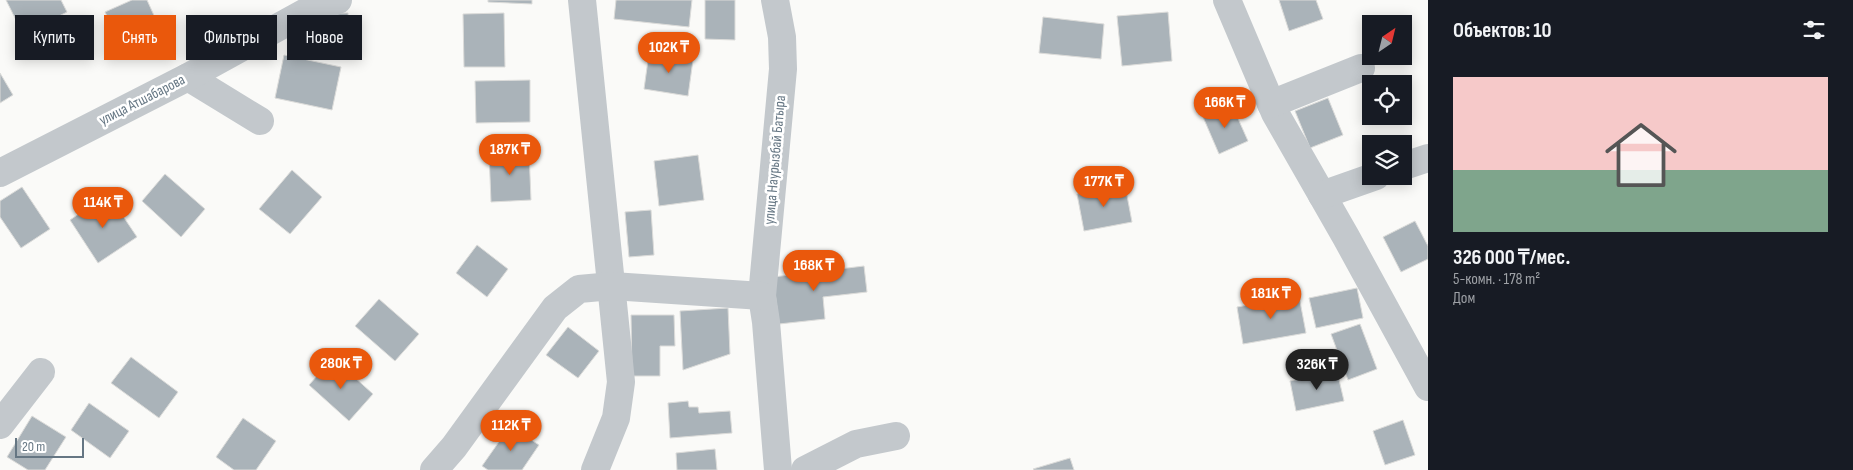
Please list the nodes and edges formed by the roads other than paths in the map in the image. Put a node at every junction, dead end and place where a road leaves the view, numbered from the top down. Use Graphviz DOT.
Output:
graph roads {
  1 [pos="338,0"];
  2 [pos="582,0"];
  3 [pos="775,0"];
  4 [pos="1227,0"];
  5 [pos="1361,68"];
  6 [pos="188,78"];
  7 [pos="1271,104"];
  8 [pos="260,121"];
  9 [pos="1428,158"];
  10 [pos="1412,163"];
  11 [pos="0,173"];
  12 [pos="1362,181"];
  13 [pos="1322,195"];
  14 [pos="612,286"];
  15 [pos="762,296"];
  16 [pos="40,372"];
  17 [pos="1428,387"];
  18 [pos="0,425"];
  19 [pos="896,436"];
  20 [pos="434,470"];
  21 [pos="595,470"];
  22 [pos="778,470"];
  23 [pos="805,470"];
  1 -- 6 [label="street, улица Атшабарова"];
  2 -- 14 [label="street"];
  3 -- 15 [label="street, улица Наурызбай Батыра"];
  4 -- 7 [label="street"];
  5 -- 7 [label="street"];
  6 -- 8 [label="street"];
  6 -- 11 [label="street, улица Атшабарова"];
  7 -- 13 [label="street"];
  9 -- 10 [label="street"];
  12 -- 13 [label="street"];
  13 -- 17 [label="street"];
  14 -- 15 [label="street"];
  14 -- 20 [label="street"];
  14 -- 21 [label="street"];
  15 -- 22 [label="street, улица Наурызбай Батыра"];
  16 -- 18 [label="street"];
  19 -- 23 [label="street"];
}
